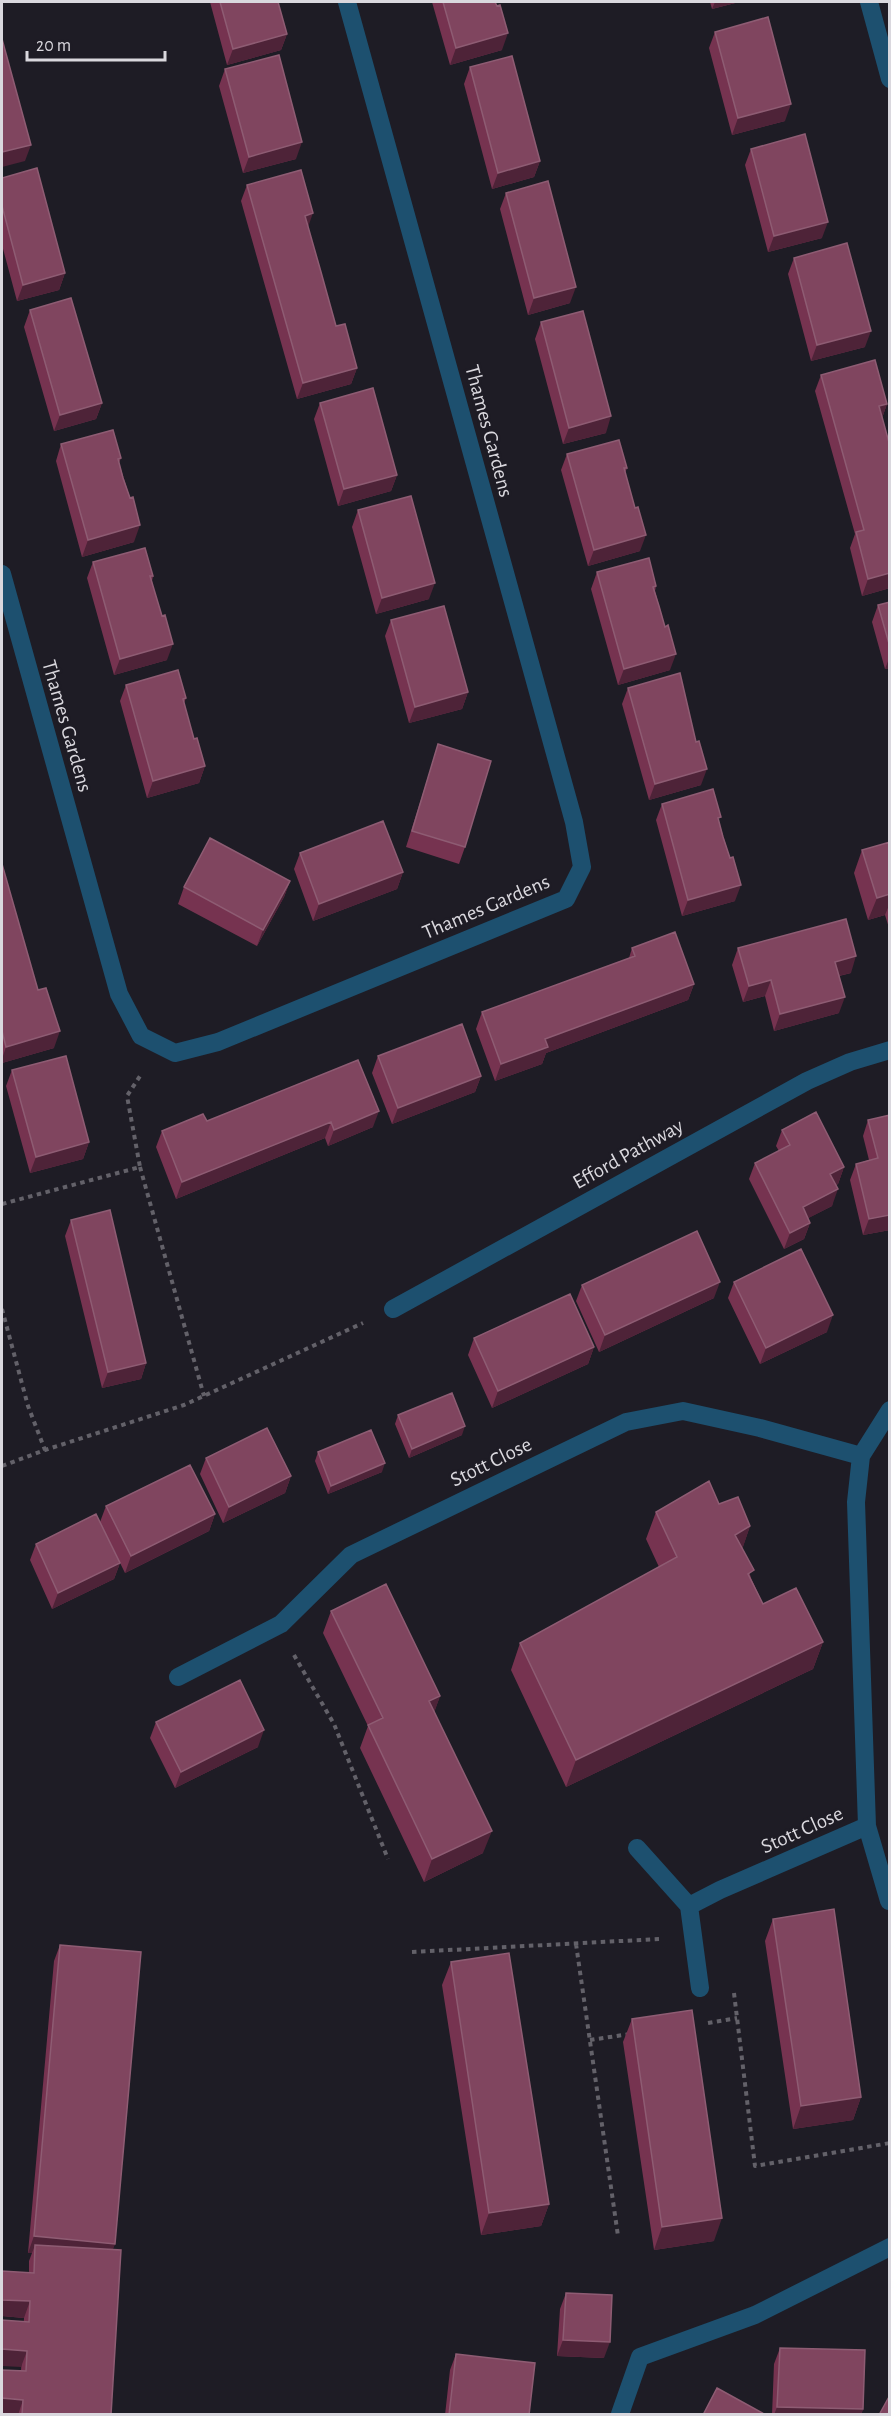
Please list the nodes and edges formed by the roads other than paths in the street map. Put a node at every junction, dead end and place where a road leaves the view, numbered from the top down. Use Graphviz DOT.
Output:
graph roads {
  1 [pos="347,2"];
  2 [pos="869,2"];
  3 [pos="890,79"];
  4 [pos="2,574"];
  5 [pos="890,1050"];
  6 [pos="393,1309"];
  7 [pos="890,1410"];
  8 [pos="861,1456"];
  9 [pos="178,1677"];
  10 [pos="867,1826"];
  11 [pos="637,1848"];
  12 [pos="889,1901"];
  13 [pos="689,1906"];
  14 [pos="700,1988"];
  15 [pos="890,2247"];
  16 [pos="620,2415"];
  1 -- 4 [label="street, Thames Gardens"];
  2 -- 3 [label="street"];
  5 -- 6 [label="street, Efford Pathway"];
  7 -- 8 [label="street, Stott Close"];
  8 -- 9 [label="street, Stott Close"];
  8 -- 10 [label="street, Stott Close"];
  10 -- 12 [label="street, Stott Close"];
  10 -- 13 [label="street, Stott Close"];
  11 -- 13 [label="street"];
  13 -- 14 [label="street"];
  15 -- 16 [label="street"];
}
